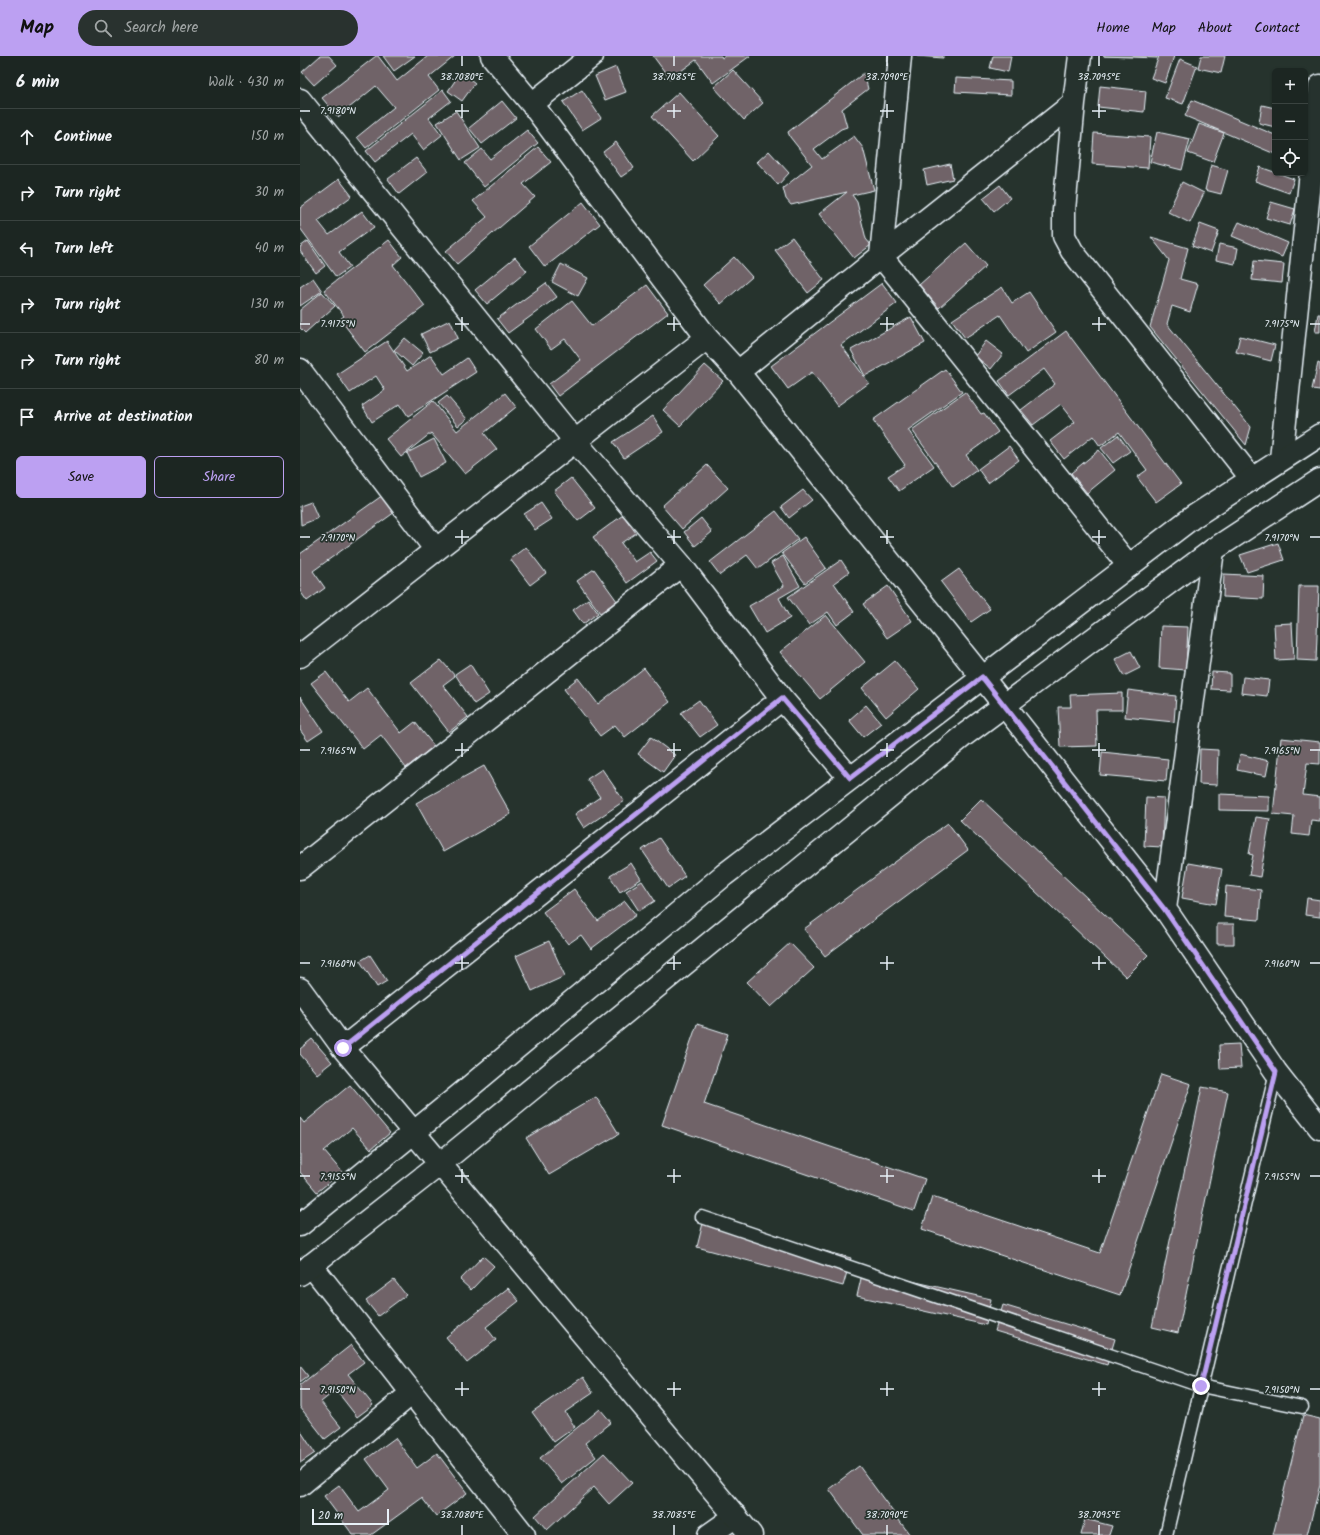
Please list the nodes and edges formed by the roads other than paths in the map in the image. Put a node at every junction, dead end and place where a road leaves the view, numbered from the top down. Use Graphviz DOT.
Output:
graph roads {
  1 [pos="492,56"];
  2 [pos="592,56"];
  3 [pos="900,56"];
  4 [pos="1080,56"];
  5 [pos="1320,86"];
  6 [pos="300,100"];
  7 [pos="1074,103"];
  8 [pos="532,104"];
  9 [pos="881,256"];
  10 [pos="707,338"];
  11 [pos="300,370"];
  12 [pos="738,372"];
  13 [pos="1320,435"];
  14 [pos="575,441"];
  15 [pos="1282,460"];
  16 [pos="1252,479"];
  17 [pos="1320,480"];
  18 [pos="436,550"];
  19 [pos="1213,550"];
  20 [pos="681,565"];
  21 [pos="1128,566"];
  22 [pos="301,652"];
  23 [pos="982,677"];
  24 [pos="782,698"];
  25 [pos="1004,705"];
  26 [pos="850,778"];
  27 [pos="300,868"];
  28 [pos="1165,910"];
  29 [pos="303,998"];
  30 [pos="343,1048"];
  31 [pos="1276,1072"];
  32 [pos="1320,1128"];
  33 [pos="415,1132"];
  34 [pos="440,1164"];
  35 [pos="702,1217"];
  36 [pos="300,1225"];
  37 [pos="306,1269"];
  38 [pos="1201,1386"];
  39 [pos="412,1393"];
  40 [pos="1302,1407"];
  41 [pos="300,1485"];
  42 [pos="736,1516"];
  43 [pos="519,1533"];
  44 [pos="709,1535"];
  45 [pos="751,1535"];
  46 [pos="1166,1535"];
  1 -- 8 [label="street"];
  2 -- 8 [label="street"];
  3 -- 9 [label="street"];
  4 -- 7 [label="street"];
  5 -- 15 [label="street"];
  6 -- 14 [label="street"];
  7 -- 9 [label="street"];
  7 -- 16 [label="street"];
  8 -- 10 [label="street"];
  9 -- 12 [label="street"];
  9 -- 21 [label="street"];
  10 -- 12 [label="street"];
  10 -- 14 [label="street"];
  11 -- 18 [label="street"];
  12 -- 23 [label="street"];
  13 -- 15 [label="street"];
  14 -- 18 [label="street"];
  14 -- 20 [label="street"];
  15 -- 16 [label="street"];
  16 -- 21 [label="street"];
  17 -- 19 [label="street"];
  18 -- 22 [label="street"];
  19 -- 25 [label="street"];
  19 -- 28 [label="street"];
  20 -- 24 [label="street"];
  20 -- 27 [label="street"];
  21 -- 23 [label="street"];
  23 -- 25 [label="street"];
  23 -- 26 [label="street"];
  24 -- 26 [label="street"];
  24 -- 30 [label="street"];
  25 -- 28 [label="street"];
  25 -- 34 [label="street"];
  26 -- 33 [label="street"];
  28 -- 31 [label="street"];
  29 -- 30 [label="street"];
  30 -- 33 [label="street"];
  31 -- 32 [label="street"];
  31 -- 38 [label="lane"];
  33 -- 34 [label="street"];
  33 -- 36 [label="street"];
  34 -- 37 [label="street"];
  34 -- 42 [label="street"];
  35 -- 38 [label="lane"];
  37 -- 39 [label="street"];
  38 -- 40 [label="lane"];
  38 -- 46 [label="lane"];
  39 -- 41 [label="street"];
  39 -- 43 [label="street"];
  42 -- 44 [label="street"];
  42 -- 45 [label="street"];
}
